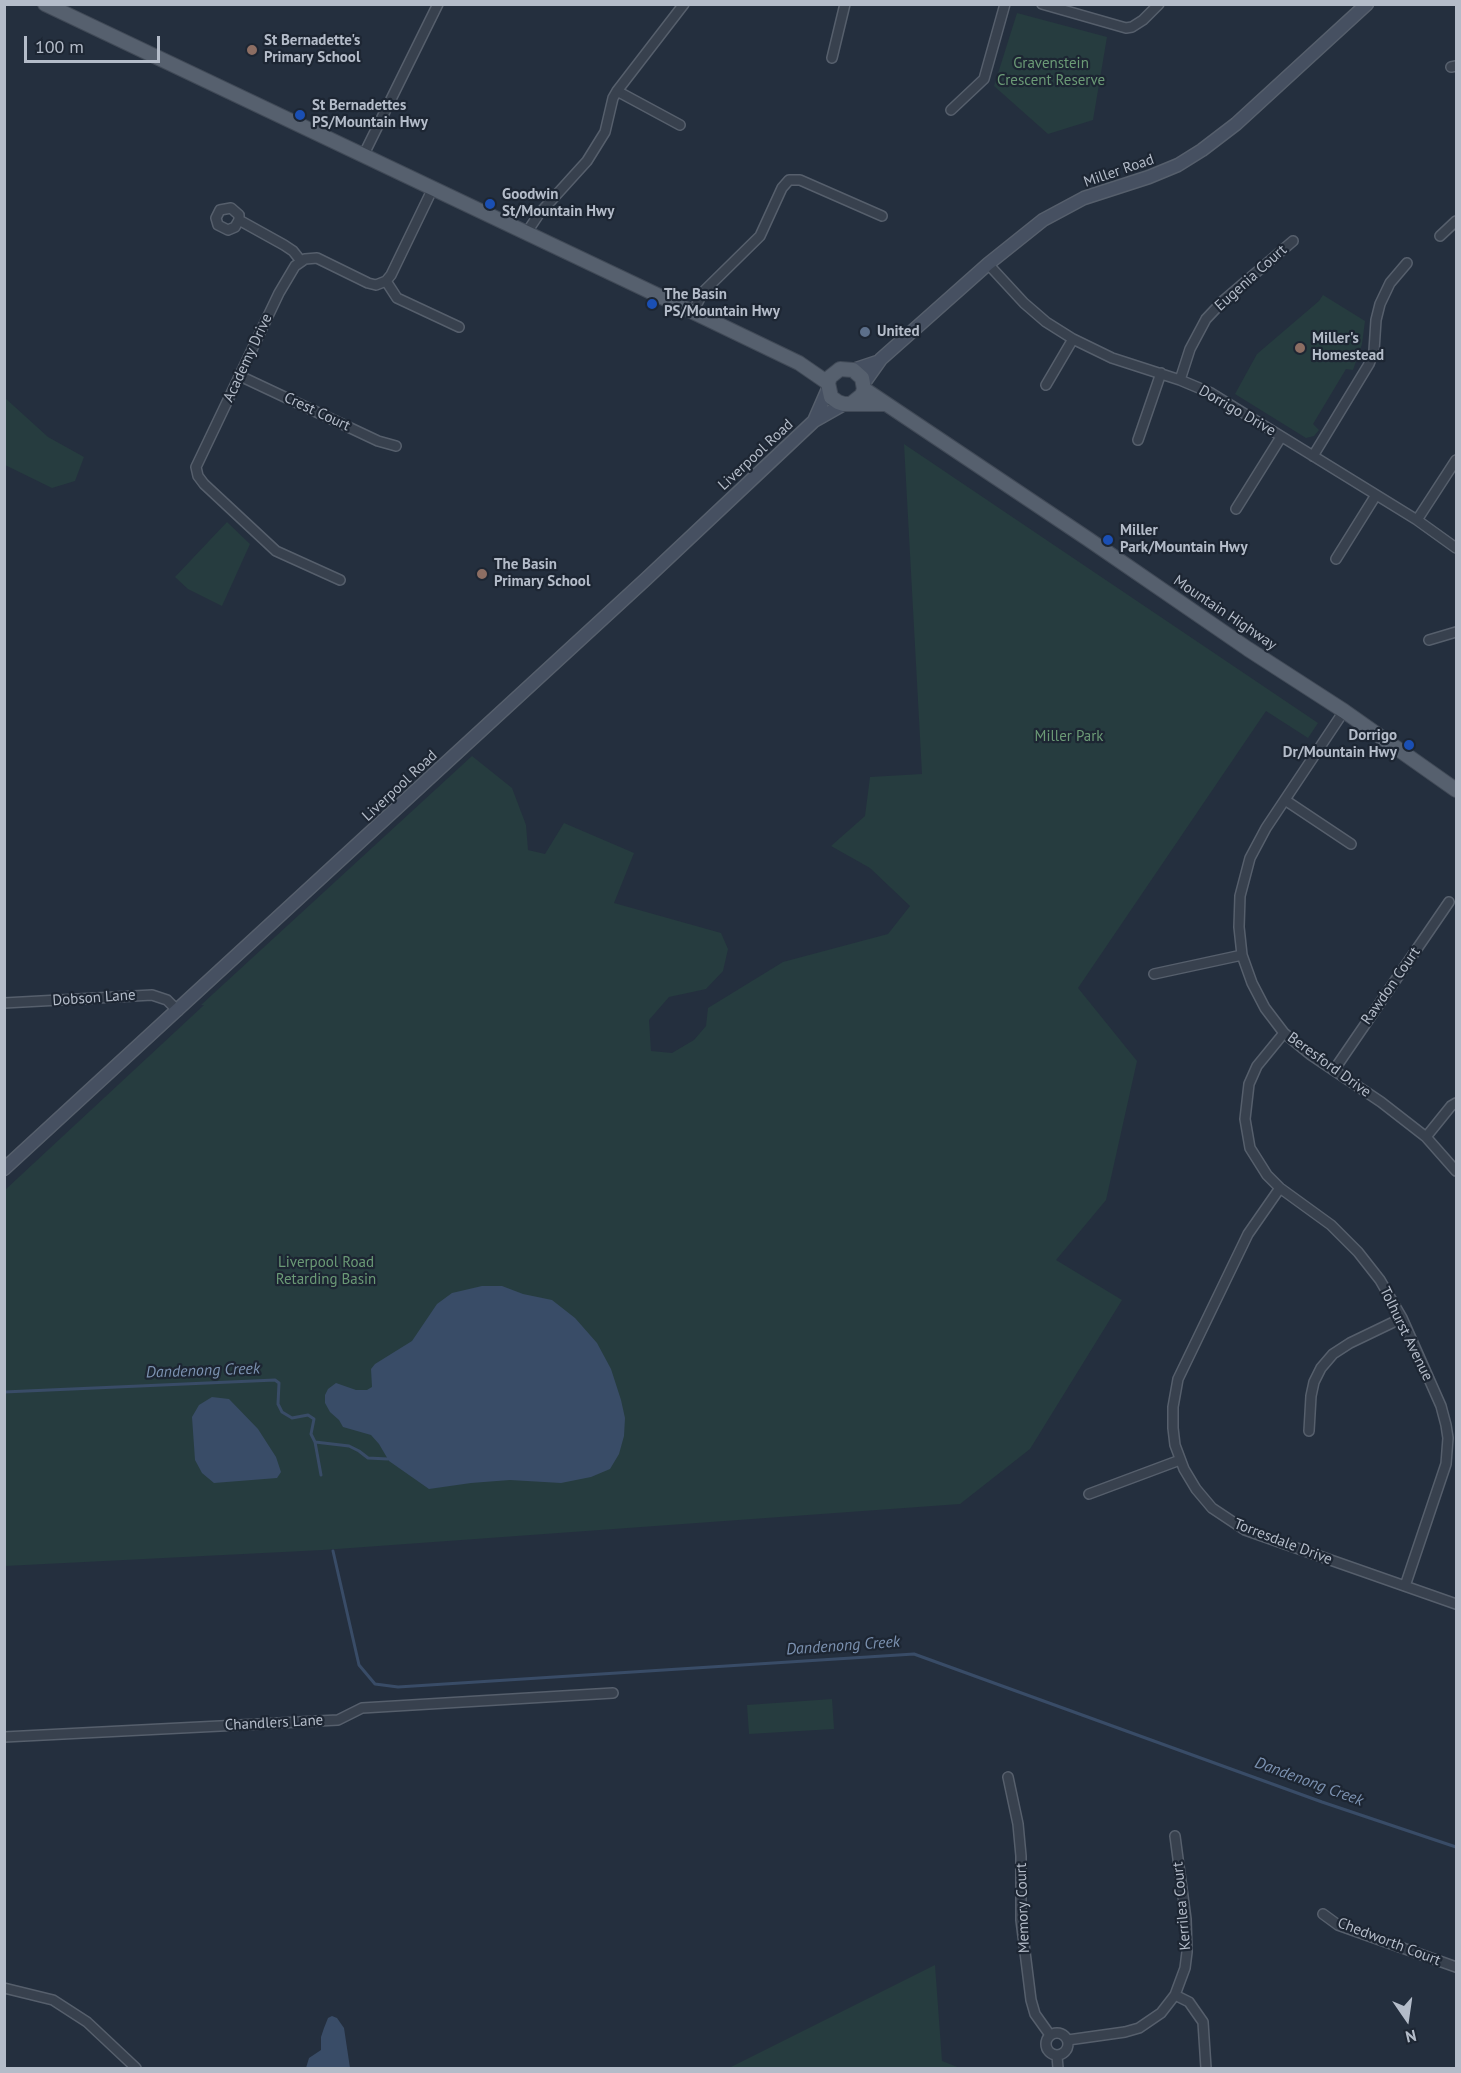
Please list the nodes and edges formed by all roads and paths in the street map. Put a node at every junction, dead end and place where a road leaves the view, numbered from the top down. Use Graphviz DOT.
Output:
graph roads {
  1 [pos="45,4"];
  2 [pos="438,4"];
  3 [pos="684,4"];
  4 [pos="845,4"];
  5 [pos="1005,4"];
  6 [pos="1042,4"];
  7 [pos="1159,4"];
  8 [pos="1367,4"];
  9 [pos="70,9"];
  10 [pos="832,58"];
  11 [pos="617,90"];
  12 [pos="951,110"];
  13 [pos="680,125"];
  14 [pos="364,154"];
  15 [pos="433,188"];
  16 [pos="882,216"];
  17 [pos="239,220"];
  18 [pos="1456,221"];
  19 [pos="527,232"];
  20 [pos="1440,236"];
  21 [pos="1293,241"];
  22 [pos="301,261"];
  23 [pos="988,264"];
  24 [pos="1407,264"];
  25 [pos="386,281"];
  26 [pos="693,312"];
  27 [pos="459,327"];
  28 [pos="1073,339"];
  29 [pos="878,362"];
  30 [pos="853,370"];
  31 [pos="1161,373"];
  32 [pos="240,376"];
  33 [pos="1180,380"];
  34 [pos="830,382"];
  35 [pos="1046,385"];
  36 [pos="864,386"];
  37 [pos="848,403"];
  38 [pos="886,404"];
  39 [pos="814,421"];
  40 [pos="1281,437"];
  41 [pos="1138,440"];
  42 [pos="396,446"];
  43 [pos="1313,456"];
  44 [pos="1456,460"];
  45 [pos="1376,495"];
  46 [pos="1236,509"];
  47 [pos="1417,520"];
  48 [pos="1456,548"];
  49 [pos="1336,560"];
  50 [pos="340,580"];
  51 [pos="1456,632"];
  52 [pos="1428,640"];
  53 [pos="1344,711"];
  54 [pos="1455,785"];
  55 [pos="1286,800"];
  56 [pos="1351,844"];
  57 [pos="1449,902"];
  58 [pos="1242,955"];
  59 [pos="1154,974"];
  60 [pos="4,1003"];
  61 [pos="178,1011"];
  62 [pos="1284,1033"];
  63 [pos="1334,1070"];
  64 [pos="1456,1102"];
  65 [pos="1426,1137"];
  66 [pos="4,1169"];
  67 [pos="1456,1171"];
  68 [pos="1280,1188"];
  69 [pos="1402,1318"];
  70 [pos="1309,1431"];
  71 [pos="1180,1460"];
  72 [pos="1089,1494"];
  73 [pos="1405,1586"];
  74 [pos="1456,1604"];
  75 [pos="613,1693"];
  76 [pos="4,1737"];
  77 [pos="1008,1777"];
  78 [pos="1175,1836"];
  79 [pos="1323,1914"];
  80 [pos="1456,1967"];
  81 [pos="4,1988"];
  82 [pos="1175,1995"];
  83 [pos="1050,2035"];
  84 [pos="1068,2040"];
  85 [pos="1057,2056"];
  86 [pos="136,2068"];
  87 [pos="1058,2068"];
  88 [pos="1206,2068"];
  1 -- 9 [label="main road"];
  2 -- 14 [label="street"];
  3 -- 11 [label="street"];
  4 -- 10 [label="street"];
  5 -- 12 [label="street"];
  6 -- 7 [label="street"];
  8 -- 23 [label="main road, Miller Road"];
  9 -- 14 [label="main road"];
  11 -- 13 [label="street"];
  11 -- 19 [label="street"];
  14 -- 15 [label="main road"];
  15 -- 19 [label="main road"];
  15 -- 25 [label="street"];
  16 -- 26 [label="street"];
  17 -- 22 [label="street"];
  18 -- 20 [label="street"];
  19 -- 26 [label="main road"];
  21 -- 33 [label="street, Eugenia Court"];
  22 -- 25 [label="street"];
  22 -- 32 [label="street, Academy Drive"];
  23 -- 28 [label="street, Dorrigo Drive"];
  23 -- 29 [label="main road, Miller Road"];
  24 -- 43 [label="street"];
  25 -- 27 [label="street"];
  26 -- 34 [label="main road"];
  28 -- 31 [label="street, Dorrigo Drive"];
  28 -- 35 [label="street"];
  29 -- 30 [label="main road, Miller Road"];
  29 -- 36 [label="main road, Miller Road"];
  30 -- 34 [label="main road"];
  30 -- 36 [label="main road"];
  31 -- 33 [label="street, Dorrigo Drive"];
  31 -- 41 [label="street"];
  32 -- 42 [label="street, Crest Court"];
  32 -- 50 [label="street, Academy Drive"];
  33 -- 40 [label="street, Dorrigo Drive"];
  34 -- 37 [label="main road"];
  34 -- 39 [label="main road, Liverpool Road"];
  36 -- 37 [label="main road"];
  36 -- 38 [label="main road, Mountain Highway"];
  37 -- 38 [label="main road"];
  37 -- 39 [label="main road, Liverpool Road"];
  38 -- 53 [label="main road, Mountain Highway"];
  39 -- 61 [label="main road, Liverpool Road"];
  40 -- 43 [label="street, Dorrigo Drive"];
  40 -- 46 [label="street"];
  43 -- 45 [label="street, Dorrigo Drive"];
  44 -- 47 [label="street"];
  45 -- 47 [label="street, Dorrigo Drive"];
  45 -- 49 [label="street"];
  47 -- 48 [label="street, Dorrigo Drive"];
  51 -- 52 [label="street"];
  53 -- 54 [label="main road, Mountain Highway"];
  53 -- 55 [label="street, Beresford Drive"];
  55 -- 56 [label="street"];
  55 -- 58 [label="street, Beresford Drive"];
  57 -- 63 [label="street, Rawdon Court"];
  58 -- 59 [label="street"];
  58 -- 62 [label="street, Beresford Drive"];
  60 -- 61 [label="street, Dobson Lane"];
  61 -- 66 [label="main road, Liverpool Road"];
  62 -- 63 [label="street, Beresford Drive"];
  62 -- 68 [label="street, Tolhurst Avenue"];
  63 -- 65 [label="street, Beresford Drive"];
  64 -- 65 [label="street"];
  65 -- 67 [label="street, Beresford Drive"];
  68 -- 69 [label="street, Tolhurst Avenue"];
  68 -- 71 [label="street, Torresdale Drive"];
  69 -- 70 [label="street"];
  69 -- 73 [label="street, Tolhurst Avenue"];
  71 -- 72 [label="street"];
  71 -- 73 [label="street, Torresdale Drive"];
  73 -- 74 [label="street, Torresdale Drive"];
  75 -- 76 [label="street, Chandlers Lane"];
  77 -- 83 [label="street, Memory Court"];
  78 -- 82 [label="street, Kerrilea Court"];
  79 -- 80 [label="street, Chedworth Court"];
  81 -- 86 [label="street"];
  82 -- 84 [label="street, Kerrilea Court"];
  82 -- 88 [label="street"];
  83 -- 84 [label="street"];
  83 -- 85 [label="street"];
  84 -- 85 [label="street"];
  85 -- 87 [label="street"];
}
